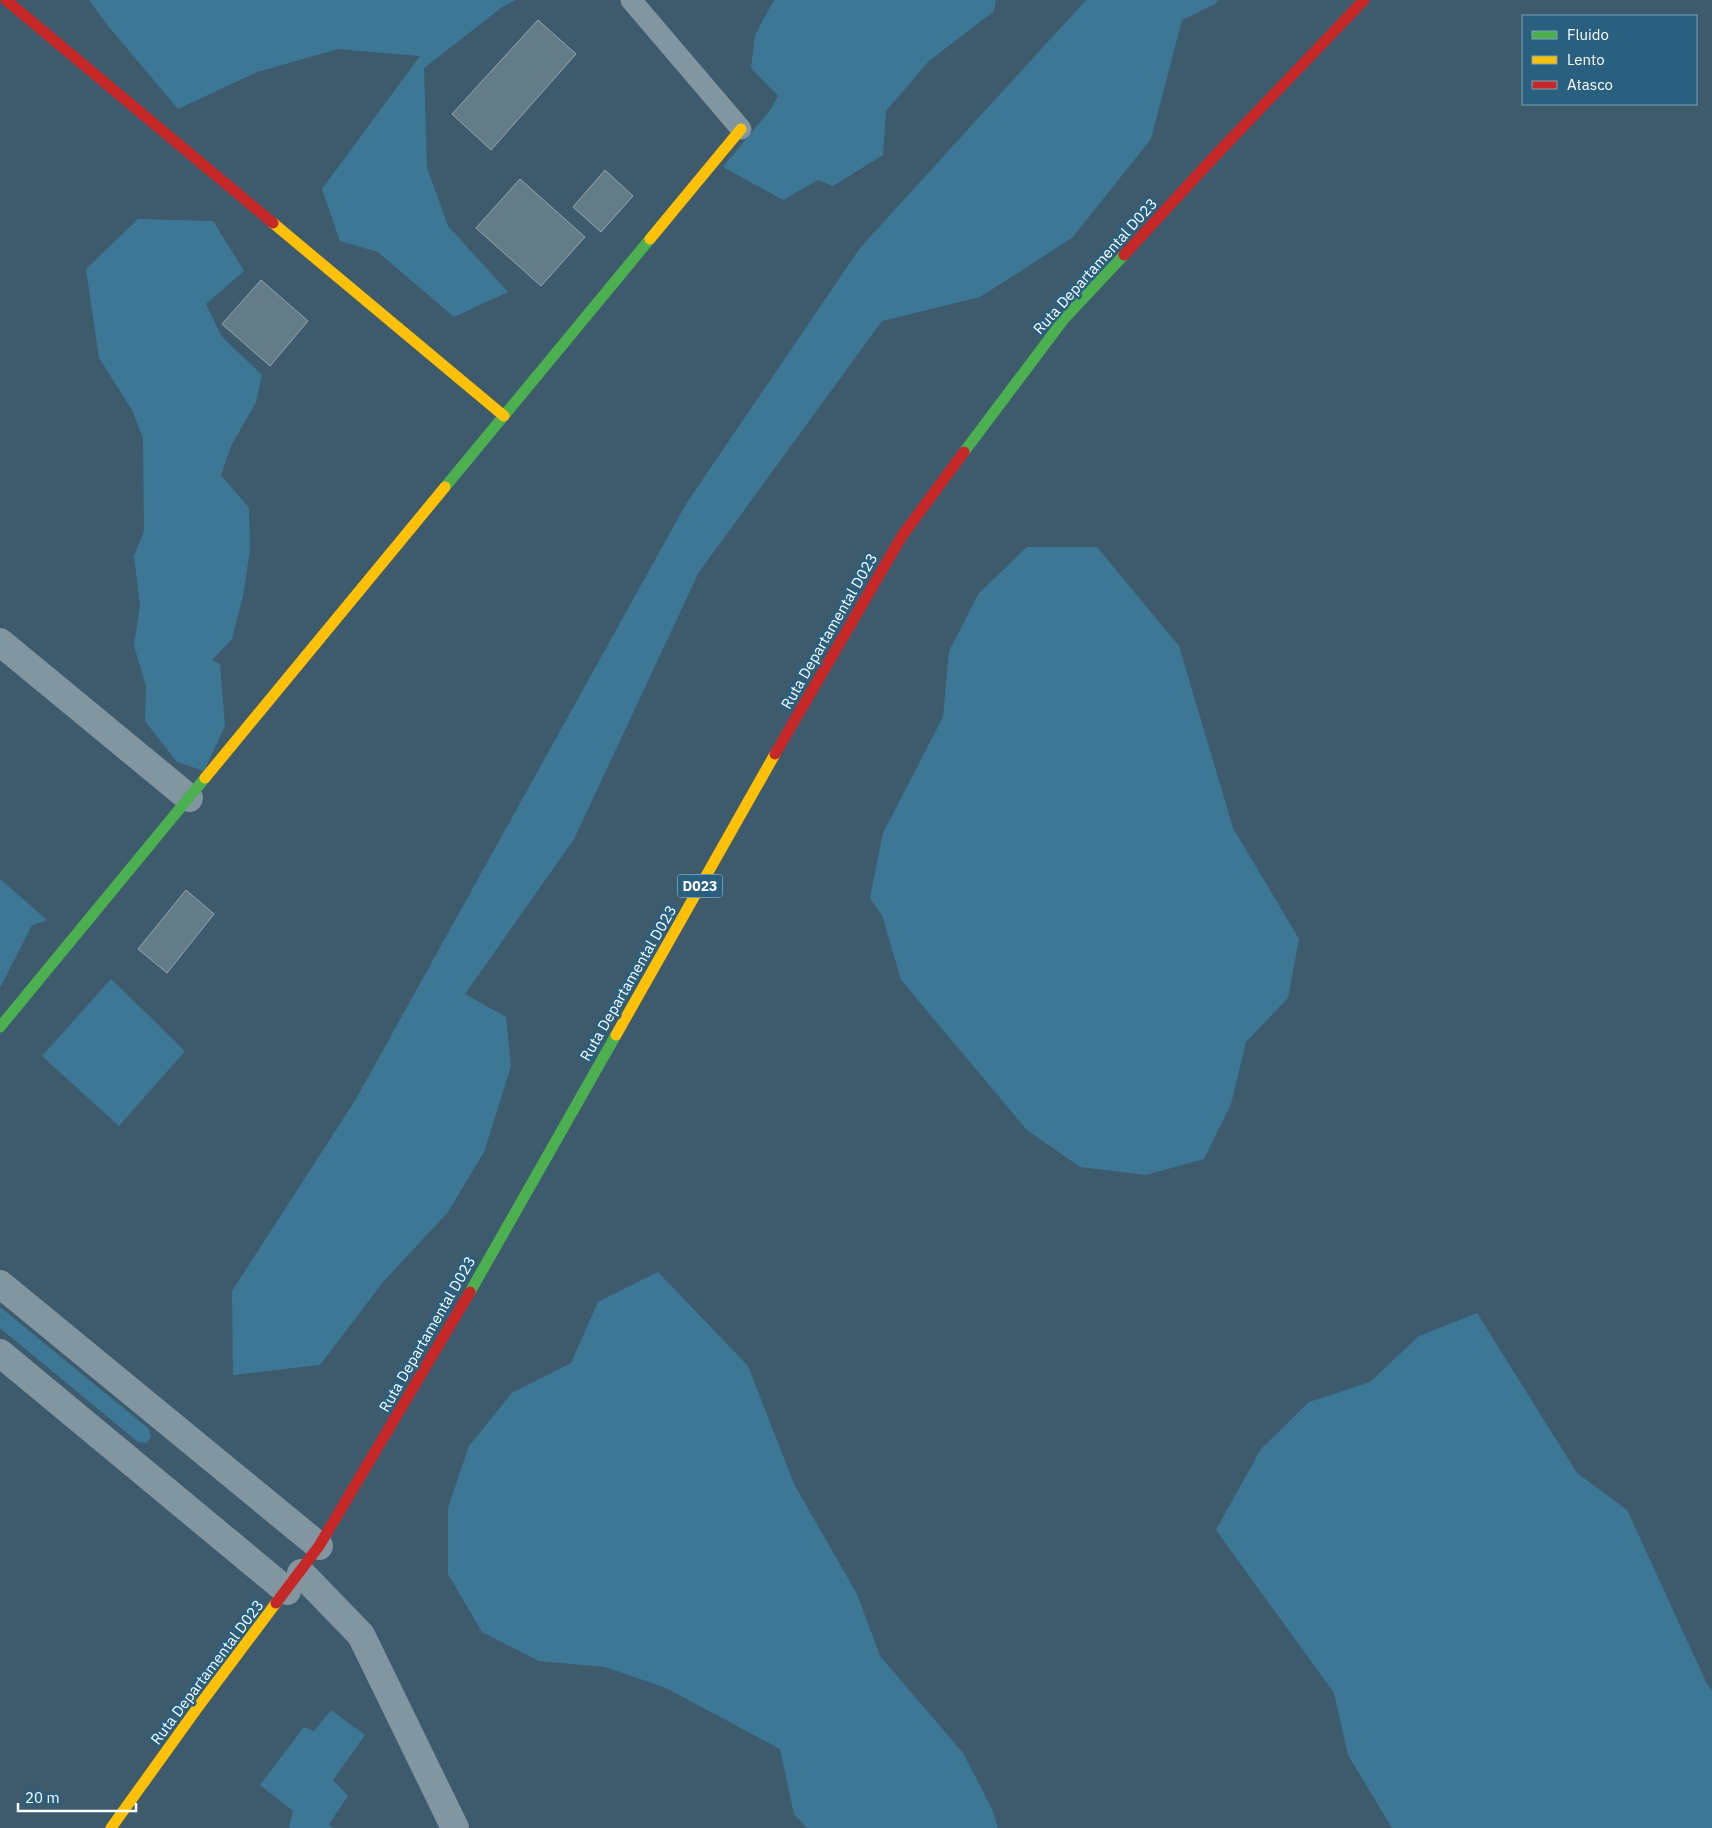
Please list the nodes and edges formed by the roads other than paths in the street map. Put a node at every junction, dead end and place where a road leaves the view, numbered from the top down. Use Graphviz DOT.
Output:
graph roads {
  1 [pos="6,0"];
  2 [pos="630,0"];
  3 [pos="1364,0"];
  4 [pos="741,129"];
  5 [pos="504,416"];
  6 [pos="0,642"];
  7 [pos="189,798"];
  8 [pos="0,1027"];
  9 [pos="0,1284"];
  10 [pos="0,1353"];
  11 [pos="319,1546"];
  12 [pos="294,1582"];
  13 [pos="111,1828"];
  14 [pos="455,1828"];
  1 -- 5 [label="main road"];
  2 -- 4 [label="lane"];
  3 -- 11 [label="main road, Ruta Departamental D023 / D023"];
  4 -- 5 [label="main road"];
  5 -- 7 [label="main road"];
  6 -- 7 [label="street"];
  7 -- 8 [label="main road"];
  9 -- 11 [label="street"];
  10 -- 12 [label="street"];
  11 -- 12 [label="main road, Ruta Departamental D023 / D023"];
  12 -- 13 [label="main road, Ruta Departamental D023 / D023"];
  12 -- 14 [label="street"];
}
